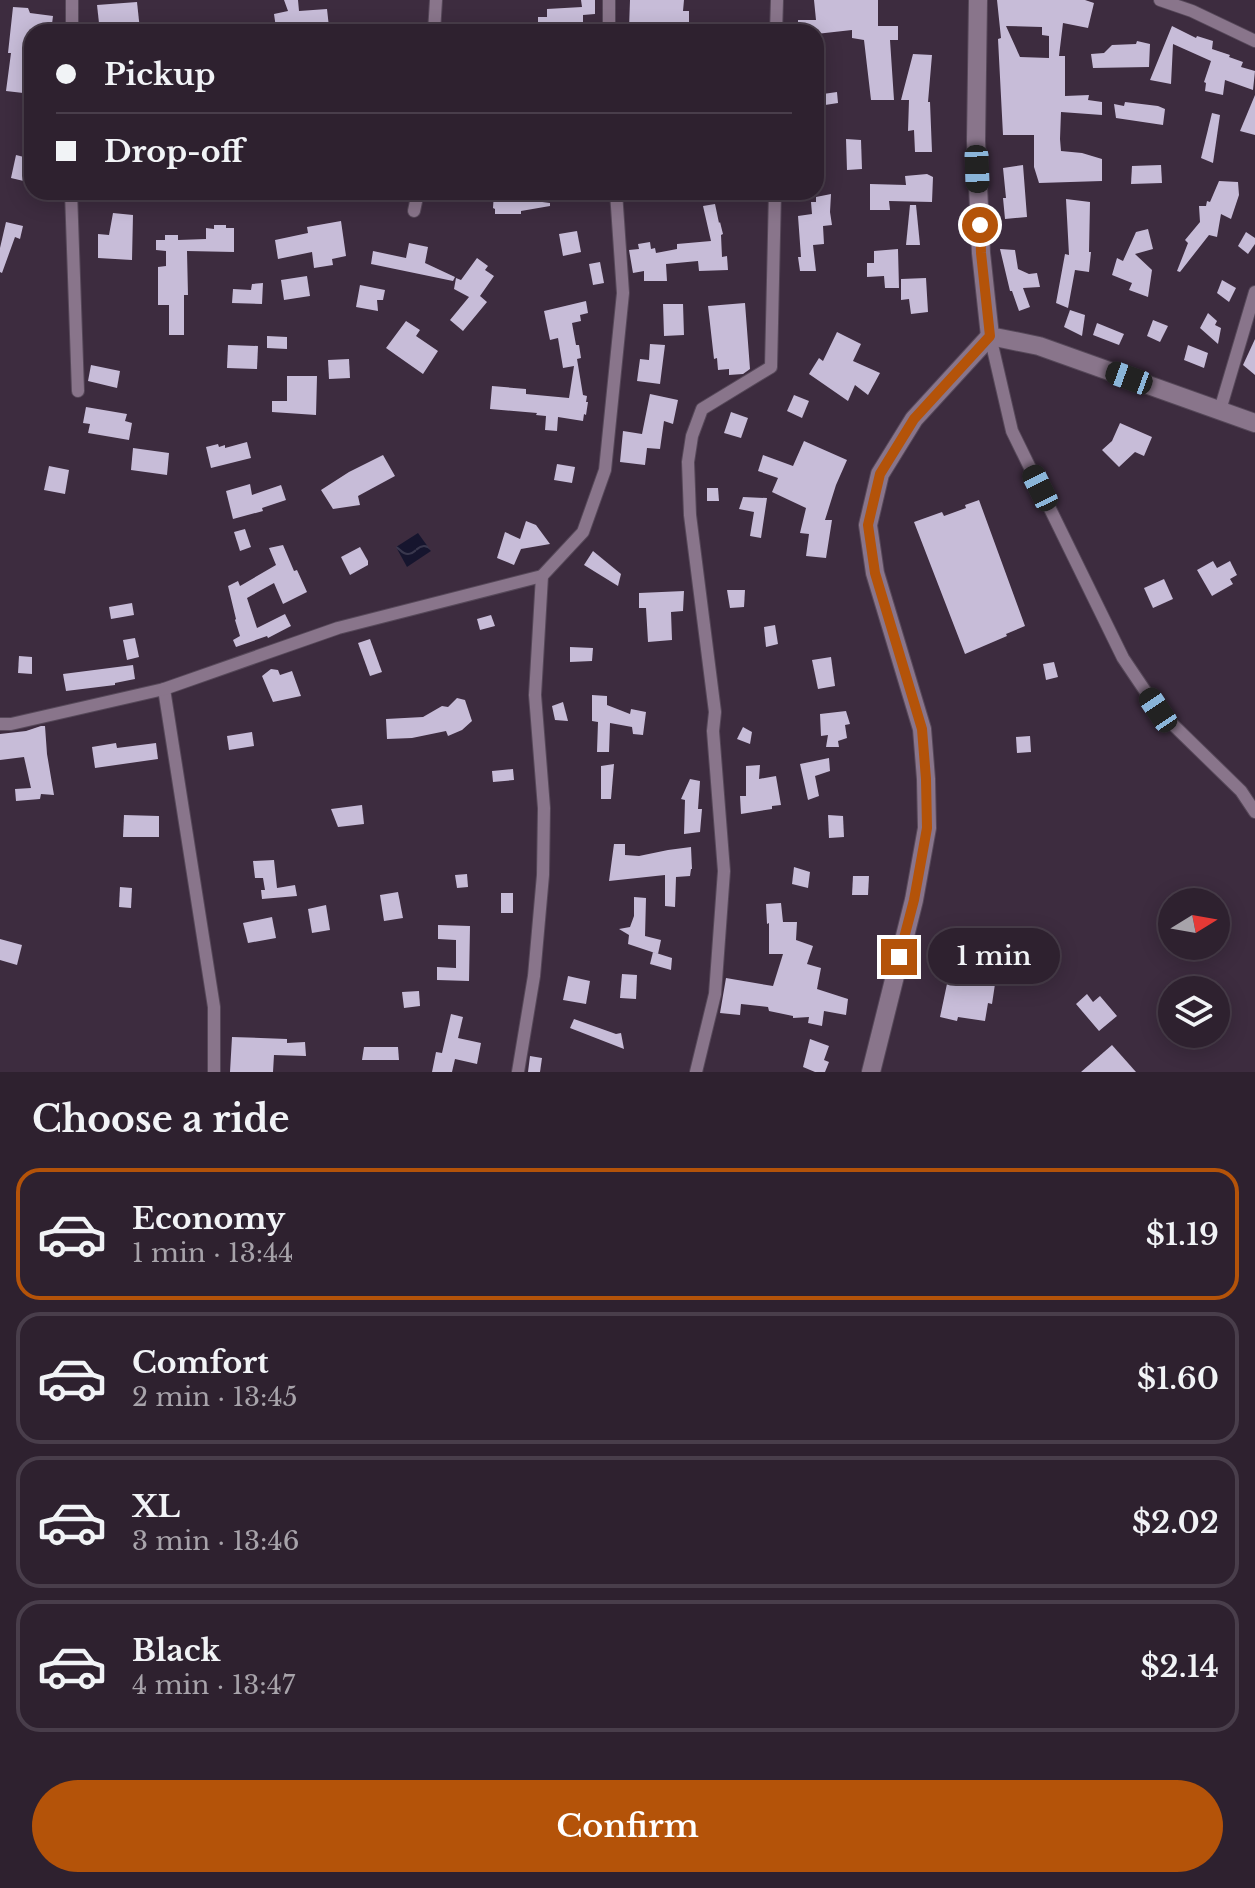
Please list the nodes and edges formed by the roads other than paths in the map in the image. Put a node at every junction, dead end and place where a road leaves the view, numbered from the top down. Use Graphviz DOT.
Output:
graph roads {
  1 [pos="72,0"];
  2 [pos="436,0"];
  3 [pos="609,0"];
  4 [pos="777,0"];
  5 [pos="978,0"];
  6 [pos="1160,0"];
  7 [pos="72,24"];
  8 [pos="434,24"];
  9 [pos="609,24"];
  10 [pos="776,24"];
  11 [pos="1255,41"];
  12 [pos="71,200"];
  13 [pos="416,200"];
  14 [pos="617,200"];
  15 [pos="775,200"];
  16 [pos="414,211"];
  17 [pos="1255,292"];
  18 [pos="990,336"];
  19 [pos="78,391"];
  20 [pos="1220,410"];
  21 [pos="1255,423"];
  22 [pos="542,576"];
  23 [pos="164,689"];
  24 [pos="0,724"];
  25 [pos="1255,812"];
  26 [pos="214,1072"];
  27 [pos="518,1072"];
  28 [pos="696,1072"];
  29 [pos="871,1072"];
  1 -- 7 [label="street"];
  2 -- 8 [label="street"];
  3 -- 9 [label="street"];
  4 -- 10 [label="street"];
  5 -- 18 [label="street"];
  6 -- 11 [label="street"];
  12 -- 19 [label="street"];
  13 -- 16 [label="street"];
  14 -- 22 [label="street"];
  15 -- 28 [label="street"];
  17 -- 20 [label="street"];
  18 -- 20 [label="street"];
  18 -- 25 [label="street"];
  18 -- 29 [label="street"];
  20 -- 21 [label="street"];
  22 -- 23 [label="street"];
  22 -- 27 [label="street"];
  23 -- 24 [label="street"];
  23 -- 26 [label="street"];
}
